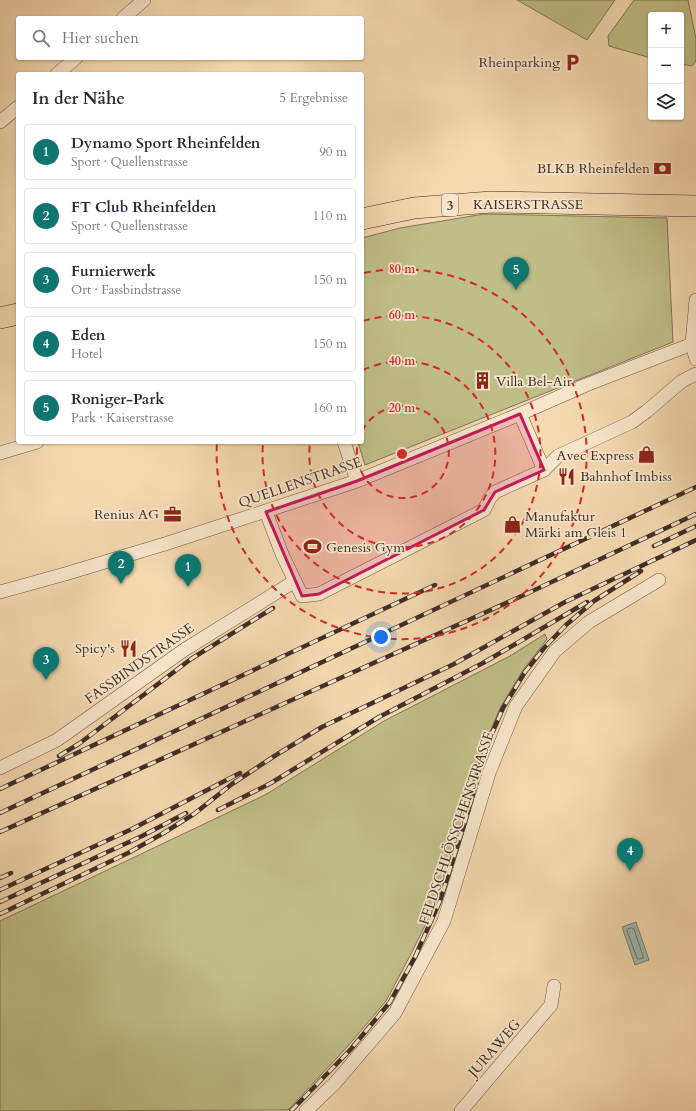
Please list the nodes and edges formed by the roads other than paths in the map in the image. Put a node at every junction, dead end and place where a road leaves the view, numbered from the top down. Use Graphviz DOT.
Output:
graph roads {
  1 [pos="144,0"];
  2 [pos="125,16"];
  3 [pos="74,60"];
  4 [pos="59,72"];
  5 [pos="16,109"];
  6 [pos="0,122"];
  7 [pos="696,206"];
  8 [pos="364,220"];
  9 [pos="696,300"];
  10 [pos="16,314"];
  11 [pos="0,318"];
  12 [pos="692,344"];
  13 [pos="696,359"];
  14 [pos="696,374"];
  15 [pos="520,414"];
  16 [pos="30,444"];
  17 [pos="345,444"];
  18 [pos="0,453"];
  19 [pos="544,470"];
  20 [pos="357,481"];
  21 [pos="266,512"];
  22 [pos="659,580"];
  23 [pos="295,581"];
  24 [pos="0,592"];
  25 [pos="0,768"];
  26 [pos="554,986"];
  27 [pos="306,1111"];
  28 [pos="461,1111"];
  1 -- 2 [label="street"];
  3 -- 4 [label="street"];
  5 -- 6 [label="street"];
  7 -- 8 [label="main road, KAISERSTRASSE / 3"];
  9 -- 12 [label="street"];
  10 -- 11 [label="main road"];
  12 -- 13 [label="street"];
  12 -- 15 [label="street, QUELLENSTRASSE"];
  14 -- 19 [label="street"];
  15 -- 19 [label="street"];
  15 -- 20 [label="street, QUELLENSTRASSE"];
  16 -- 18 [label="street"];
  17 -- 20 [label="street"];
  19 -- 23 [label="street"];
  20 -- 21 [label="street, QUELLENSTRASSE"];
  21 -- 23 [label="street"];
  21 -- 24 [label="street, QUELLENSTRASSE"];
  22 -- 27 [label="street, FELDSCHLÖSSCHENSTRASSE"];
  23 -- 25 [label="street, FASSBINDSTRASSE"];
  26 -- 28 [label="street, JURAWEG"];
}
